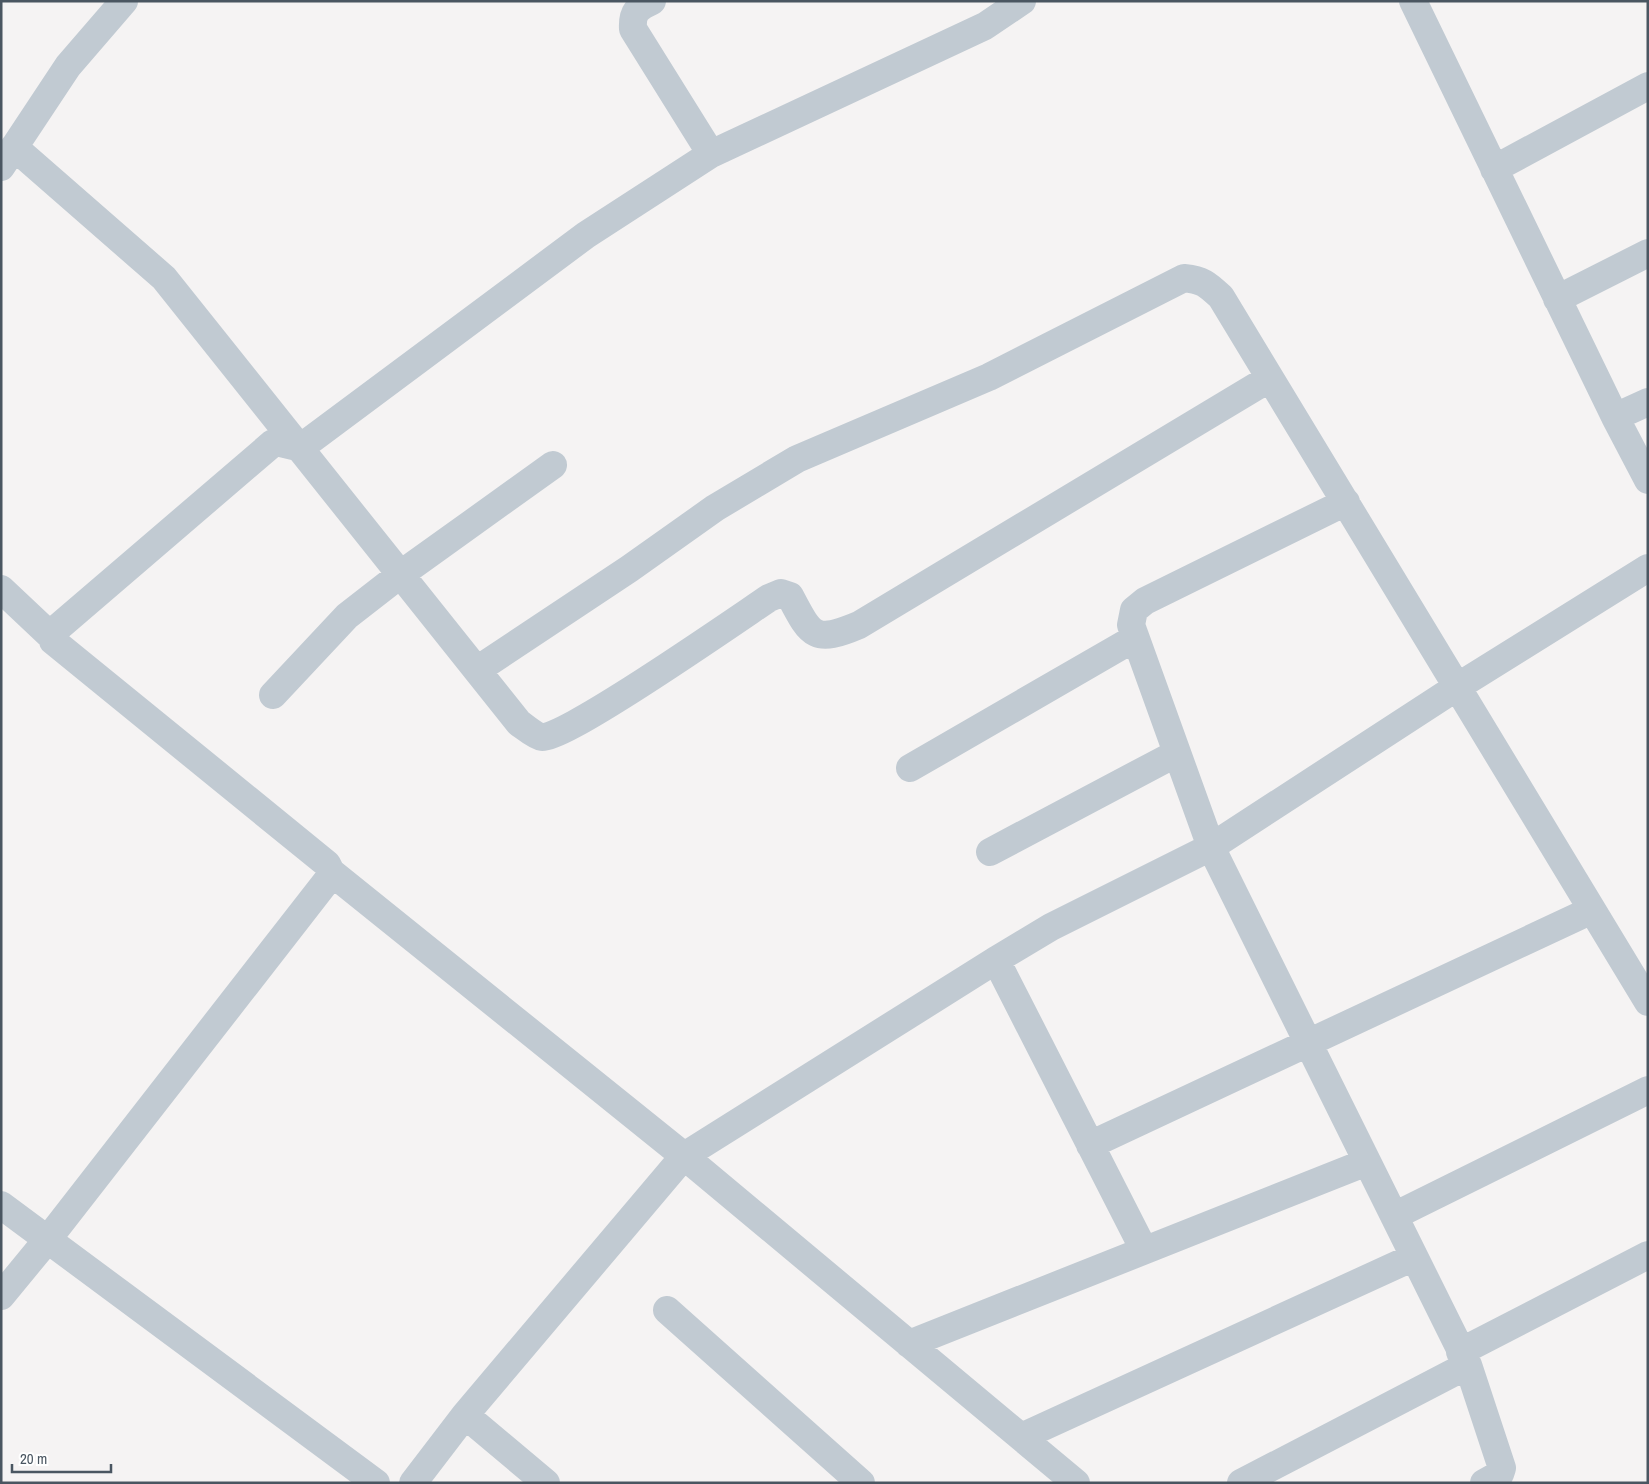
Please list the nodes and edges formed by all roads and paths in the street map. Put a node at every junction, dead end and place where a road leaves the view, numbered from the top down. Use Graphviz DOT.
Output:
graph roads {
  1 [pos="124,1"];
  2 [pos="652,1"];
  3 [pos="1022,1"];
  4 [pos="1419,3"];
  5 [pos="1648,86"];
  6 [pos="711,154"];
  7 [pos="8,157"];
  8 [pos="1494,169"];
  9 [pos="1648,253"];
  10 [pos="1557,299"];
  11 [pos="1270,378"];
  12 [pos="1648,402"];
  13 [pos="1615,417"];
  14 [pos="298,448"];
  15 [pos="553,465"];
  16 [pos="1648,480"];
  17 [pos="1346,502"];
  18 [pos="1648,568"];
  19 [pos="401,574"];
  20 [pos="1,589"];
  21 [pos="52,637"];
  22 [pos="1135,638"];
  23 [pos="477,670"];
  24 [pos="1457,687"];
  25 [pos="273,695"];
  26 [pos="1177,753"];
  27 [pos="910,768"];
  28 [pos="1211,847"];
  29 [pos="990,852"];
  30 [pos="331,872"];
  31 [pos="1592,910"];
  32 [pos="996,960"];
  33 [pos="1648,1002"];
  34 [pos="1308,1043"];
  35 [pos="1648,1090"];
  36 [pos="1090,1145"];
  37 [pos="684,1156"];
  38 [pos="1367,1162"];
  39 [pos="1,1205"];
  40 [pos="1394,1216"];
  41 [pos="48,1240"];
  42 [pos="1144,1250"];
  43 [pos="1648,1255"];
  44 [pos="1414,1256"];
  45 [pos="1,1296"];
  46 [pos="667,1310"];
  47 [pos="909,1344"];
  48 [pos="1464,1358"];
  49 [pos="466,1415"];
  50 [pos="1021,1437"];
  51 [pos="376,1483"];
  52 [pos="413,1483"];
  53 [pos="546,1483"];
  54 [pos="861,1483"];
  55 [pos="1076,1483"];
  56 [pos="1241,1483"];
  57 [pos="1484,1483"];
  1 -- 7 [label="street"];
  2 -- 6 [label="street"];
  3 -- 6 [label="street"];
  4 -- 8 [label="street"];
  5 -- 8 [label="street"];
  6 -- 14 [label="street"];
  7 -- 14 [label="street"];
  8 -- 10 [label="street"];
  9 -- 10 [label="street"];
  10 -- 13 [label="street"];
  11 -- 17 [label="street"];
  11 -- 23 [label="street"];
  11 -- 23 [label="street"];
  12 -- 13 [label="street"];
  13 -- 16 [label="street"];
  14 -- 19 [label="street"];
  14 -- 21 [label="street"];
  15 -- 19 [label="street"];
  17 -- 22 [label="street"];
  17 -- 24 [label="street"];
  18 -- 24 [label="street"];
  19 -- 23 [label="street"];
  19 -- 25 [label="street"];
  20 -- 21 [label="street"];
  21 -- 30 [label="street"];
  22 -- 26 [label="street"];
  22 -- 27 [label="street"];
  24 -- 28 [label="street"];
  24 -- 31 [label="street"];
  26 -- 28 [label="street"];
  26 -- 29 [label="street"];
  28 -- 32 [label="street"];
  28 -- 34 [label="street"];
  30 -- 37 [label="street"];
  30 -- 41 [label="street"];
  31 -- 33 [label="street"];
  31 -- 34 [label="street"];
  32 -- 36 [label="street"];
  32 -- 37 [label="street"];
  34 -- 36 [label="street"];
  34 -- 38 [label="street"];
  35 -- 40 [label="street"];
  36 -- 42 [label="street"];
  37 -- 47 [label="street"];
  37 -- 49 [label="street"];
  38 -- 40 [label="street"];
  38 -- 42 [label="street"];
  39 -- 41 [label="street"];
  40 -- 44 [label="street"];
  41 -- 45 [label="street"];
  41 -- 51 [label="street"];
  42 -- 47 [label="street"];
  43 -- 48 [label="street"];
  44 -- 48 [label="street"];
  44 -- 50 [label="street"];
  46 -- 54 [label="street"];
  47 -- 50 [label="street"];
  48 -- 56 [label="street"];
  48 -- 57 [label="street"];
  49 -- 52 [label="street"];
  49 -- 53 [label="street"];
  50 -- 55 [label="street"];
}
